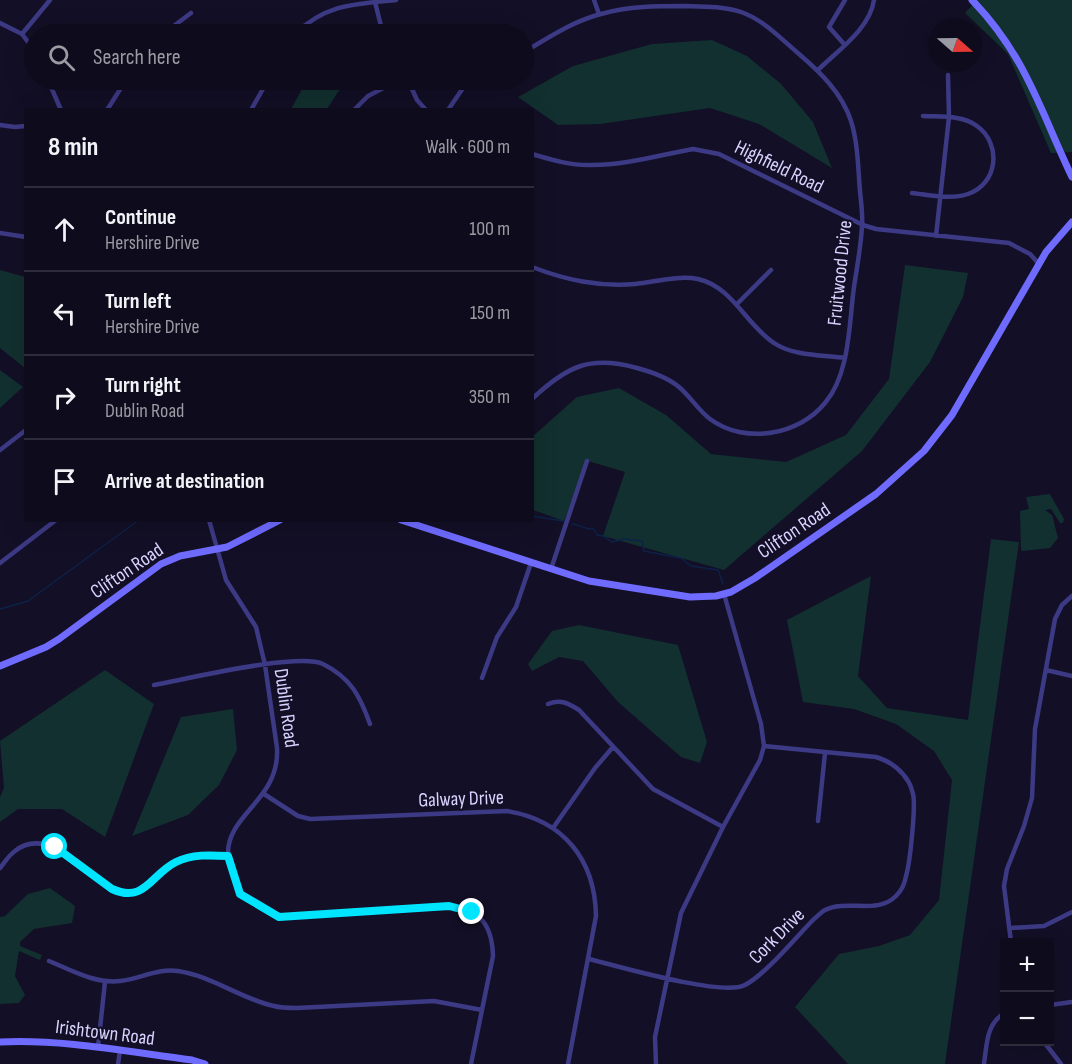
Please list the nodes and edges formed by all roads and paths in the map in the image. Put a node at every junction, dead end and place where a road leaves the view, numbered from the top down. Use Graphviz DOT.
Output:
graph roads {
  1 [pos="50,0"];
  2 [pos="396,0"];
  3 [pos="594,0"];
  4 [pos="845,0"];
  5 [pos="874,0"];
  6 [pos="972,0"];
  7 [pos="375,2"];
  8 [pos="191,13"];
  9 [pos="599,14"];
  10 [pos="0,23"];
  11 [pos="30,24"];
  12 [pos="176,24"];
  13 [pos="306,24"];
  14 [pos="380,24"];
  15 [pos="24,32"];
  16 [pos="22,34"];
  17 [pos="24,37"];
  18 [pos="844,44"];
  19 [pos="534,46"];
  20 [pos="818,70"];
  21 [pos="948,75"];
  22 [pos="52,90"];
  23 [pos="120,90"];
  24 [pos="262,90"];
  25 [pos="380,90"];
  26 [pos="412,90"];
  27 [pos="462,90"];
  28 [pos="60,108"];
  29 [pos="108,108"];
  30 [pos="252,108"];
  31 [pos="356,108"];
  32 [pos="424,108"];
  33 [pos="449,108"];
  34 [pos="923,116"];
  35 [pos="949,117"];
  36 [pos="0,125"];
  37 [pos="24,126"];
  38 [pos="534,155"];
  39 [pos="1072,177"];
  40 [pos="912,193"];
  41 [pos="941,196"];
  42 [pos="1072,222"];
  43 [pos="863,225"];
  44 [pos="0,233"];
  45 [pos="936,236"];
  46 [pos="24,237"];
  47 [pos="1039,264"];
  48 [pos="534,268"];
  49 [pos="771,270"];
  50 [pos="737,304"];
  51 [pos="845,358"];
  52 [pos="534,397"];
  53 [pos="24,432"];
  54 [pos="0,450"];
  55 [pos="587,461"];
  56 [pos="53,522"];
  57 [pos="209,522"];
  58 [pos="276,522"];
  59 [pos="407,522"];
  60 [pos="216,550"];
  61 [pos="0,563"];
  62 [pos="531,563"];
  63 [pos="550,569"];
  64 [pos="724,594"];
  65 [pos="1072,596"];
  66 [pos="1,664"];
  67 [pos="265,665"];
  68 [pos="1046,670"];
  69 [pos="1072,676"];
  70 [pos="482,678"];
  71 [pos="154,685"];
  72 [pos="548,704"];
  73 [pos="370,724"];
  74 [pos="613,747"];
  75 [pos="764,747"];
  76 [pos="825,753"];
  77 [pos="264,794"];
  78 [pos="818,822"];
  79 [pos="723,826"];
  80 [pos="553,828"];
  81 [pos="228,856"];
  82 [pos="0,868"];
  83 [pos="1072,912"];
  84 [pos="1010,928"];
  85 [pos="1011,938"];
  86 [pos="589,959"];
  87 [pos="50,961"];
  88 [pos="667,978"];
  89 [pos="105,982"];
  90 [pos="1072,1002"];
  91 [pos="1054,1004"];
  92 [pos="482,1010"];
  93 [pos="1000,1016"];
  94 [pos="0,1042"];
  95 [pos="1048,1046"];
  96 [pos="98,1047"];
  97 [pos="120,1051"];
  98 [pos="118,1064"];
  99 [pos="205,1064"];
  100 [pos="471,1064"];
  101 [pos="568,1064"];
  102 [pos="656,1064"];
  103 [pos="984,1064"];
  104 [pos="1061,1064"];
  1 -- 11 [label="street"];
  2 -- 7 [label="street"];
  3 -- 9 [label="street"];
  4 -- 18 [label="street"];
  5 -- 18 [label="street"];
  6 -- 39 [label="main road"];
  7 -- 13 [label="street"];
  7 -- 14 [label="street"];
  8 -- 12 [label="street"];
  9 -- 19 [label="street, Fruitwood Drive"];
  9 -- 20 [label="street, Fruitwood Drive"];
  10 -- 16 [label="street"];
  15 -- 16 [label="street"];
  16 -- 17 [label="street"];
  18 -- 20 [label="street"];
  20 -- 43 [label="street, Fruitwood Drive"];
  21 -- 35 [label="street"];
  22 -- 28 [label="street"];
  23 -- 29 [label="street"];
  24 -- 30 [label="street"];
  25 -- 31 [label="street"];
  26 -- 32 [label="street"];
  27 -- 33 [label="street"];
  34 -- 35 [label="street"];
  35 -- 41 [label="street"];
  35 -- 41 [label="street"];
  36 -- 37 [label="street"];
  38 -- 43 [label="street, Highfield Road"];
  40 -- 41 [label="street"];
  41 -- 45 [label="street"];
  42 -- 47 [label="main road, Clifton Road"];
  43 -- 45 [label="street, Highfield Road"];
  43 -- 51 [label="street, Fruitwood Drive"];
  44 -- 46 [label="street"];
  45 -- 47 [label="street, Highfield Road"];
  47 -- 64 [label="main road, Clifton Road"];
  48 -- 50 [label="street"];
  49 -- 50 [label="street"];
  50 -- 51 [label="street"];
  51 -- 52 [label="street, Fruitwood Drive"];
  53 -- 54 [label="street"];
  55 -- 63 [label="street"];
  56 -- 61 [label="street"];
  57 -- 60 [label="street, Dublin Road"];
  58 -- 60 [label="main road, Clifton Road"];
  59 -- 62 [label="main road, Clifton Road"];
  60 -- 66 [label="main road, Clifton Road"];
  60 -- 67 [label="street, Dublin Road"];
  62 -- 63 [label="main road, Clifton Road"];
  62 -- 70 [label="street"];
  63 -- 64 [label="main road, Clifton Road"];
  64 -- 75 [label="street"];
  65 -- 68 [label="street"];
  67 -- 71 [label="street"];
  67 -- 73 [label="street"];
  67 -- 77 [label="street, Dublin Road"];
  68 -- 69 [label="street"];
  68 -- 84 [label="street"];
  72 -- 74 [label="street"];
  74 -- 79 [label="street"];
  74 -- 80 [label="street"];
  75 -- 76 [label="street, Cork Drive"];
  75 -- 79 [label="street"];
  76 -- 78 [label="street"];
  76 -- 88 [label="street, Cork Drive"];
  77 -- 80 [label="street, Galway Drive"];
  77 -- 81 [label="street, Dublin Road"];
  79 -- 88 [label="street"];
  80 -- 86 [label="street, Galway Drive"];
  81 -- 82 [label="street"];
  81 -- 92 [label="street"];
  83 -- 84 [label="street"];
  84 -- 85 [label="street"];
  86 -- 88 [label="street, Cork Drive"];
  86 -- 101 [label="street, Galway Drive"];
  87 -- 89 [label="street"];
  88 -- 102 [label="street"];
  89 -- 92 [label="street"];
  89 -- 96 [label="street"];
  90 -- 91 [label="street"];
  92 -- 100 [label="street"];
  93 -- 103 [label="street"];
  94 -- 96 [label="main road, Irishtown Road"];
  95 -- 104 [label="street"];
  96 -- 97 [label="main road, Irishtown Road"];
  97 -- 98 [label="street"];
  97 -- 99 [label="main road, Irishtown Road"];
}
